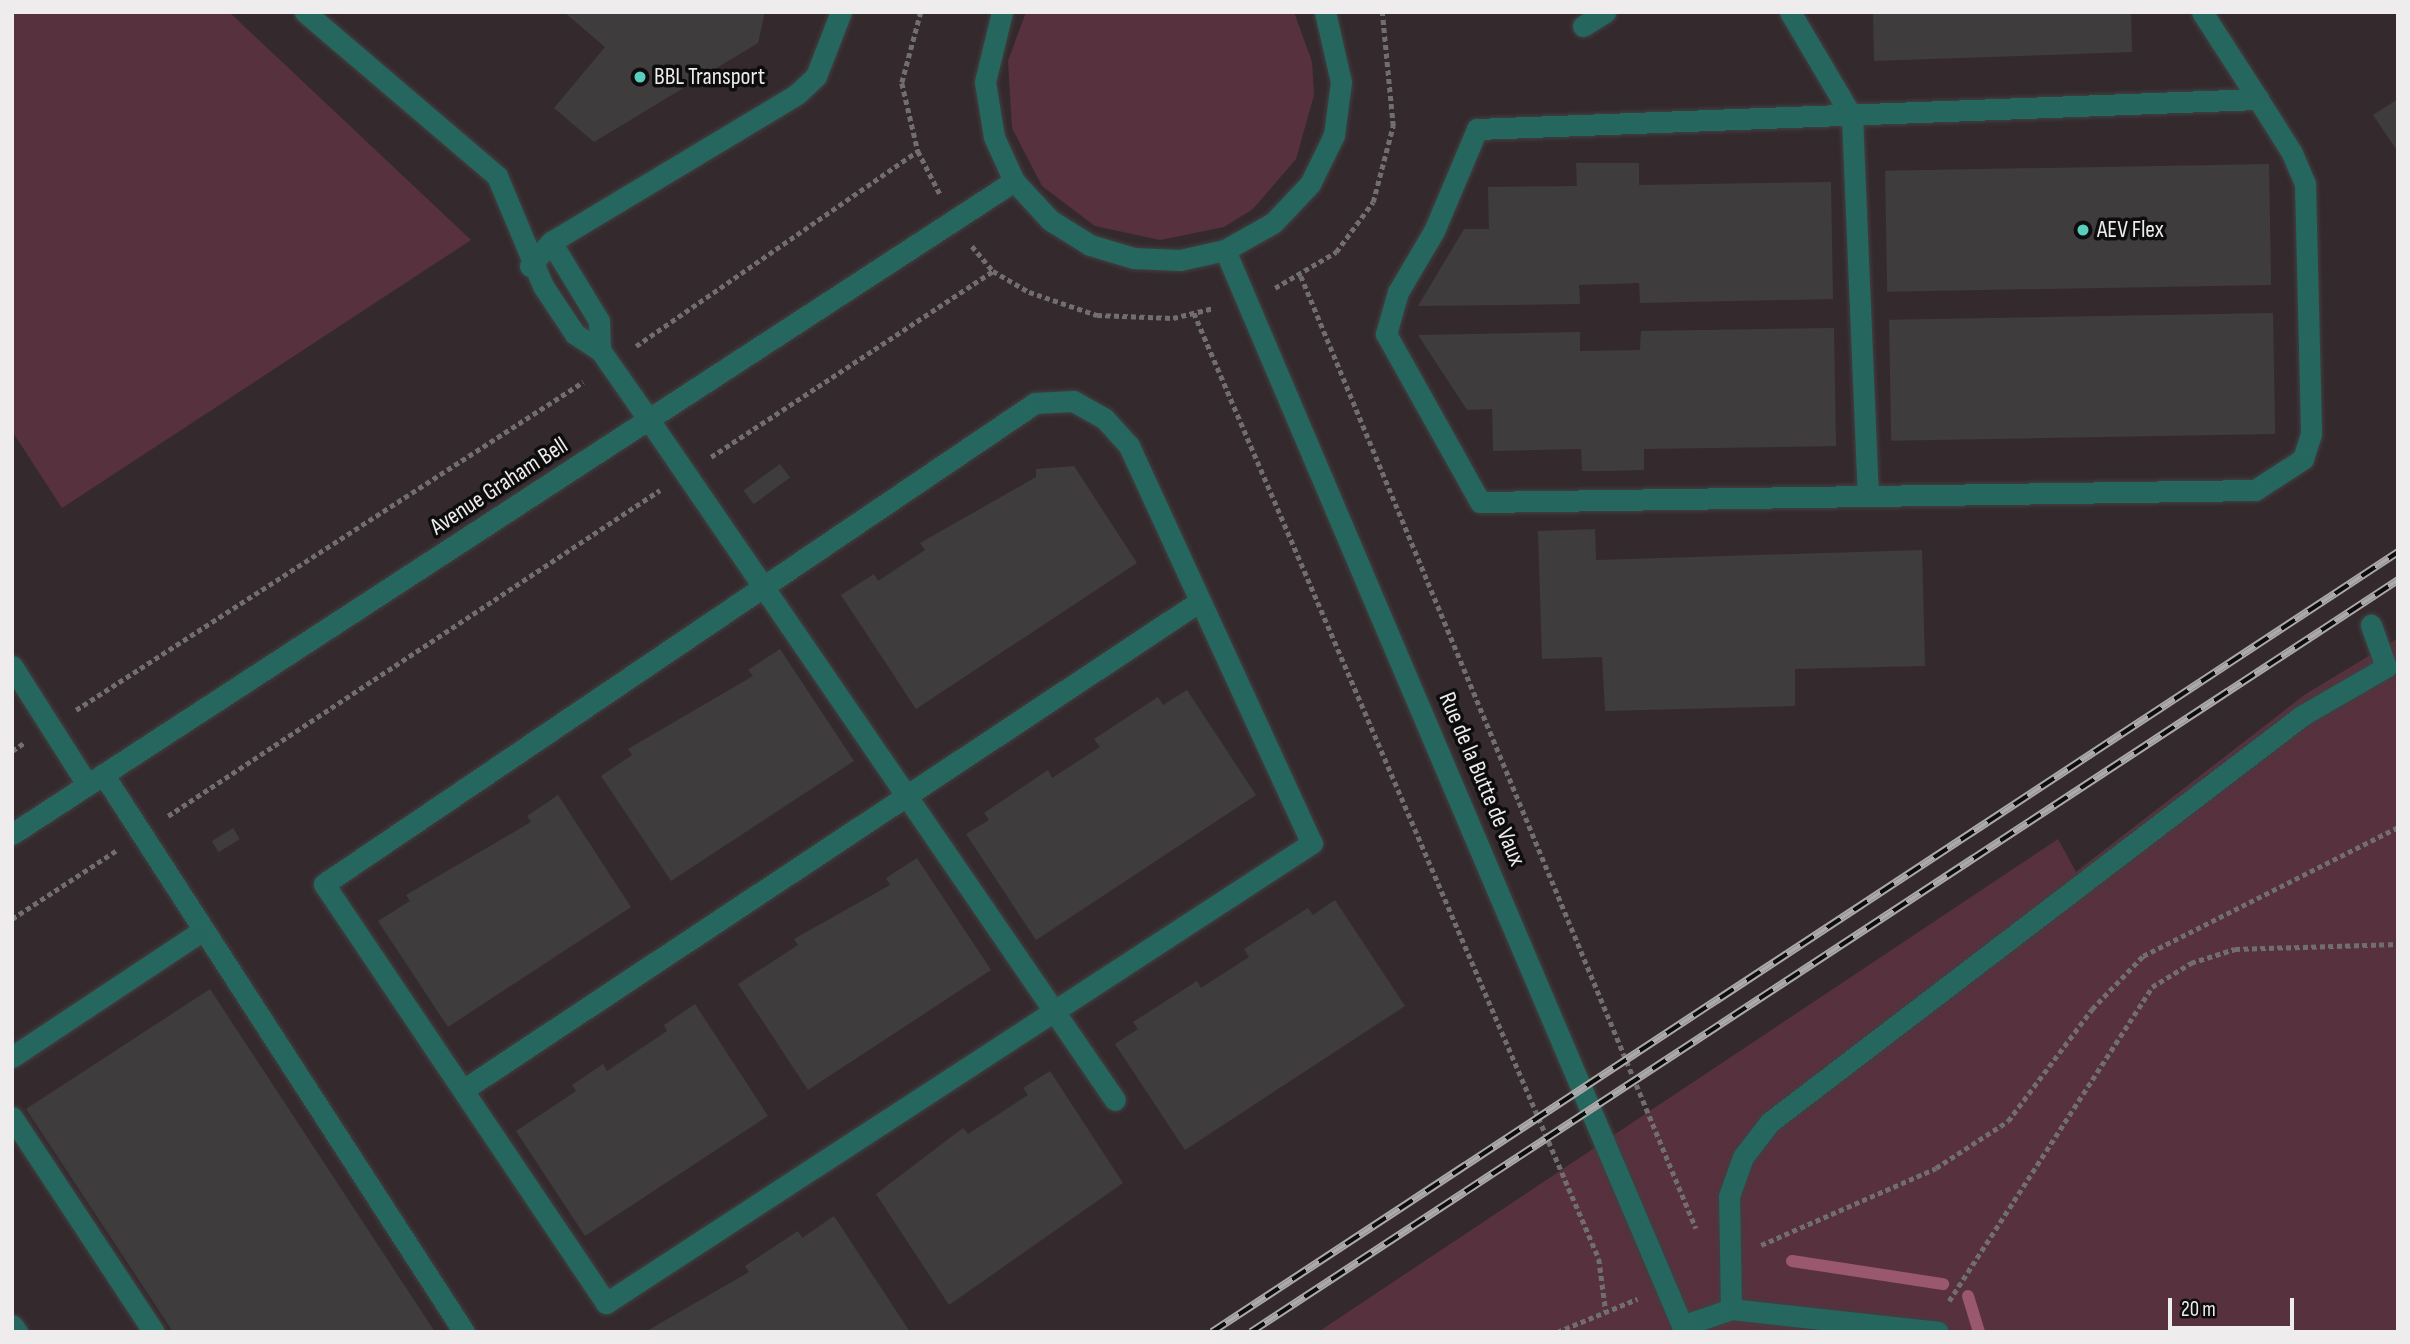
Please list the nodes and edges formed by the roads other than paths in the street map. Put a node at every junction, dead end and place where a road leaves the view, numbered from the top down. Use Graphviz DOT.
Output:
graph roads {
  1 [pos="305,12"];
  2 [pos="841,12"];
  3 [pos="1002,12"];
  4 [pos="1325,12"];
  5 [pos="1605,12"];
  6 [pos="1790,12"];
  7 [pos="2202,12"];
  8 [pos="1583,26"];
  9 [pos="2258,99"];
  10 [pos="1852,117"];
  11 [pos="1014,181"];
  12 [pos="551,242"];
  13 [pos="1226,250"];
  14 [pos="530,266"];
  15 [pos="605,357"];
  16 [pos="649,420"];
  17 [pos="1868,496"];
  18 [pos="763,587"];
  19 [pos="1200,601"];
  20 [pos="2371,625"];
  21 [pos="12,666"];
  22 [pos="95,779"];
  23 [pos="907,798"];
  24 [pos="12,834"];
  25 [pos="200,932"];
  26 [pos="1055,1013"];
  27 [pos="12,1058"];
  28 [pos="463,1090"];
  29 [pos="1115,1100"];
  30 [pos="12,1117"];
  31 [pos="1731,1309"];
  32 [pos="12,1325"];
  33 [pos="1683,1329"];
  34 [pos="17,1332"];
  35 [pos="154,1332"];
  36 [pos="464,1332"];
  37 [pos="1938,1332"];
  1 -- 14 [label="street"];
  2 -- 12 [label="street"];
  3 -- 11 [label="street"];
  4 -- 13 [label="street"];
  5 -- 8 [label="street"];
  6 -- 10 [label="street"];
  7 -- 9 [label="street"];
  9 -- 10 [label="street"];
  9 -- 17 [label="street"];
  10 -- 17 [label="street"];
  10 -- 17 [label="street"];
  11 -- 13 [label="street"];
  11 -- 16 [label="street, Avenue Graham Bell"];
  12 -- 14 [label="street"];
  12 -- 15 [label="street"];
  13 -- 33 [label="street, Rue de la Butte de Vaux"];
  14 -- 15 [label="street"];
  15 -- 16 [label="street"];
  16 -- 18 [label="street"];
  16 -- 22 [label="street, Avenue Graham Bell"];
  18 -- 19 [label="street"];
  18 -- 23 [label="street"];
  18 -- 28 [label="street"];
  19 -- 23 [label="street"];
  19 -- 26 [label="street"];
  20 -- 31 [label="street"];
  21 -- 22 [label="street"];
  22 -- 24 [label="street, Avenue Graham Bell"];
  22 -- 25 [label="street"];
  23 -- 26 [label="street"];
  23 -- 28 [label="street"];
  25 -- 27 [label="street"];
  25 -- 36 [label="street"];
  26 -- 28 [label="street"];
  26 -- 29 [label="street"];
  30 -- 35 [label="street"];
  31 -- 33 [label="street"];
  31 -- 37 [label="street"];
  32 -- 34 [label="street"];
}
